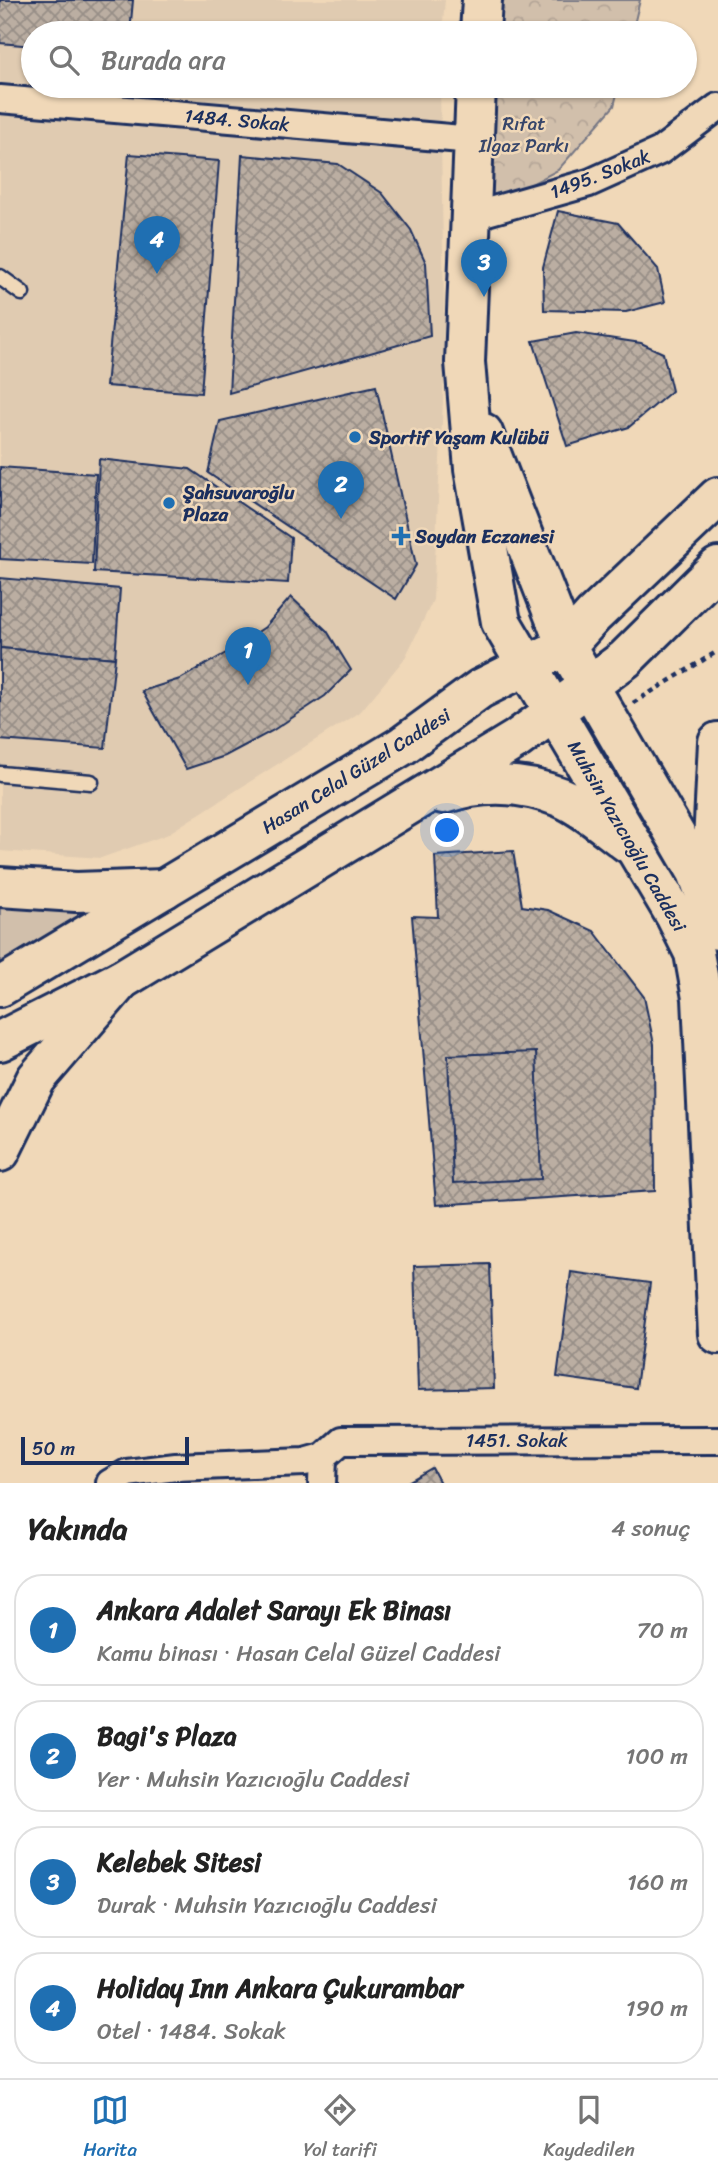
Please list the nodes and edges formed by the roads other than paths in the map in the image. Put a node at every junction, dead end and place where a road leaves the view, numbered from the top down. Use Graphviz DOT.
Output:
graph roads {
  1 [pos="482,0"];
  2 [pos="481,21"];
  3 [pos="475,98"];
  4 [pos="0,99"];
  5 [pos="718,107"];
  6 [pos="473,140"];
  7 [pos="469,217"];
  8 [pos="0,276"];
  9 [pos="22,293"];
  10 [pos="468,399"];
  11 [pos="718,497"];
  12 [pos="718,567"];
  13 [pos="566,646"];
  14 [pos="525,667"];
  15 [pos="591,686"];
  16 [pos="555,712"];
  17 [pos="718,742"];
  18 [pos="0,774"];
  19 [pos="91,782"];
  20 [pos="405,807"];
  21 [pos="639,850"];
  22 [pos="0,887"];
  23 [pos="164,889"];
  24 [pos="718,890"];
  25 [pos="718,930"];
  26 [pos="121,980"];
  27 [pos="0,987"];
  28 [pos="0,1041"];
  29 [pos="0,1152"];
  30 [pos="718,1334"];
  31 [pos="718,1440"];
  32 [pos="322,1470"];
  33 [pos="110,1483"];
  1 -- 2 [label="main road"];
  3 -- 6 [label="main road, Muhsin Yazıcıoğlu Caddesi"];
  4 -- 6 [label="street, 1484. Sokak"];
  5 -- 7 [label="street, 1495. Sokak"];
  6 -- 7 [label="main road, Muhsin Yazıcıoğlu Caddesi"];
  7 -- 10 [label="main road, Muhsin Yazıcıoğlu Caddesi"];
  8 -- 9 [label="lane"];
  10 -- 13 [label="main road, Muhsin Yazıcıoğlu Caddesi"];
  10 -- 14 [label="main road, Muhsin Yazıcıoğlu Caddesi"];
  11 -- 13 [label="main road, Hasan Celal Güzel Caddesi"];
  12 -- 15 [label="main road"];
  13 -- 14 [label="main road, Hasan Celal Güzel Caddesi"];
  13 -- 15 [label="main road, Muhsin Yazıcıoğlu Caddesi"];
  14 -- 16 [label="main road, Muhsin Yazıcıoğlu Caddesi"];
  14 -- 23 [label="main road, Hasan Celal Güzel Caddesi"];
  15 -- 16 [label="main road"];
  15 -- 25 [label="main road, Muhsin Yazıcıoğlu Caddesi"];
  16 -- 20 [label="main road"];
  16 -- 21 [label="main road, Muhsin Yazıcıoğlu Caddesi"];
  17 -- 24 [label="main road"];
  18 -- 19 [label="lane"];
  20 -- 21 [label="main road"];
  20 -- 26 [label="main road"];
  21 -- 30 [label="main road, Muhsin Yazıcıoğlu Caddesi"];
  22 -- 23 [label="main road"];
  23 -- 27 [label="main road, Hasan Celal Güzel Caddesi"];
  26 -- 28 [label="main road"];
  26 -- 29 [label="main road"];
  31 -- 32 [label="street, 1451. Sokak"];
  32 -- 33 [label="street, 1451. Sokak"];
}
